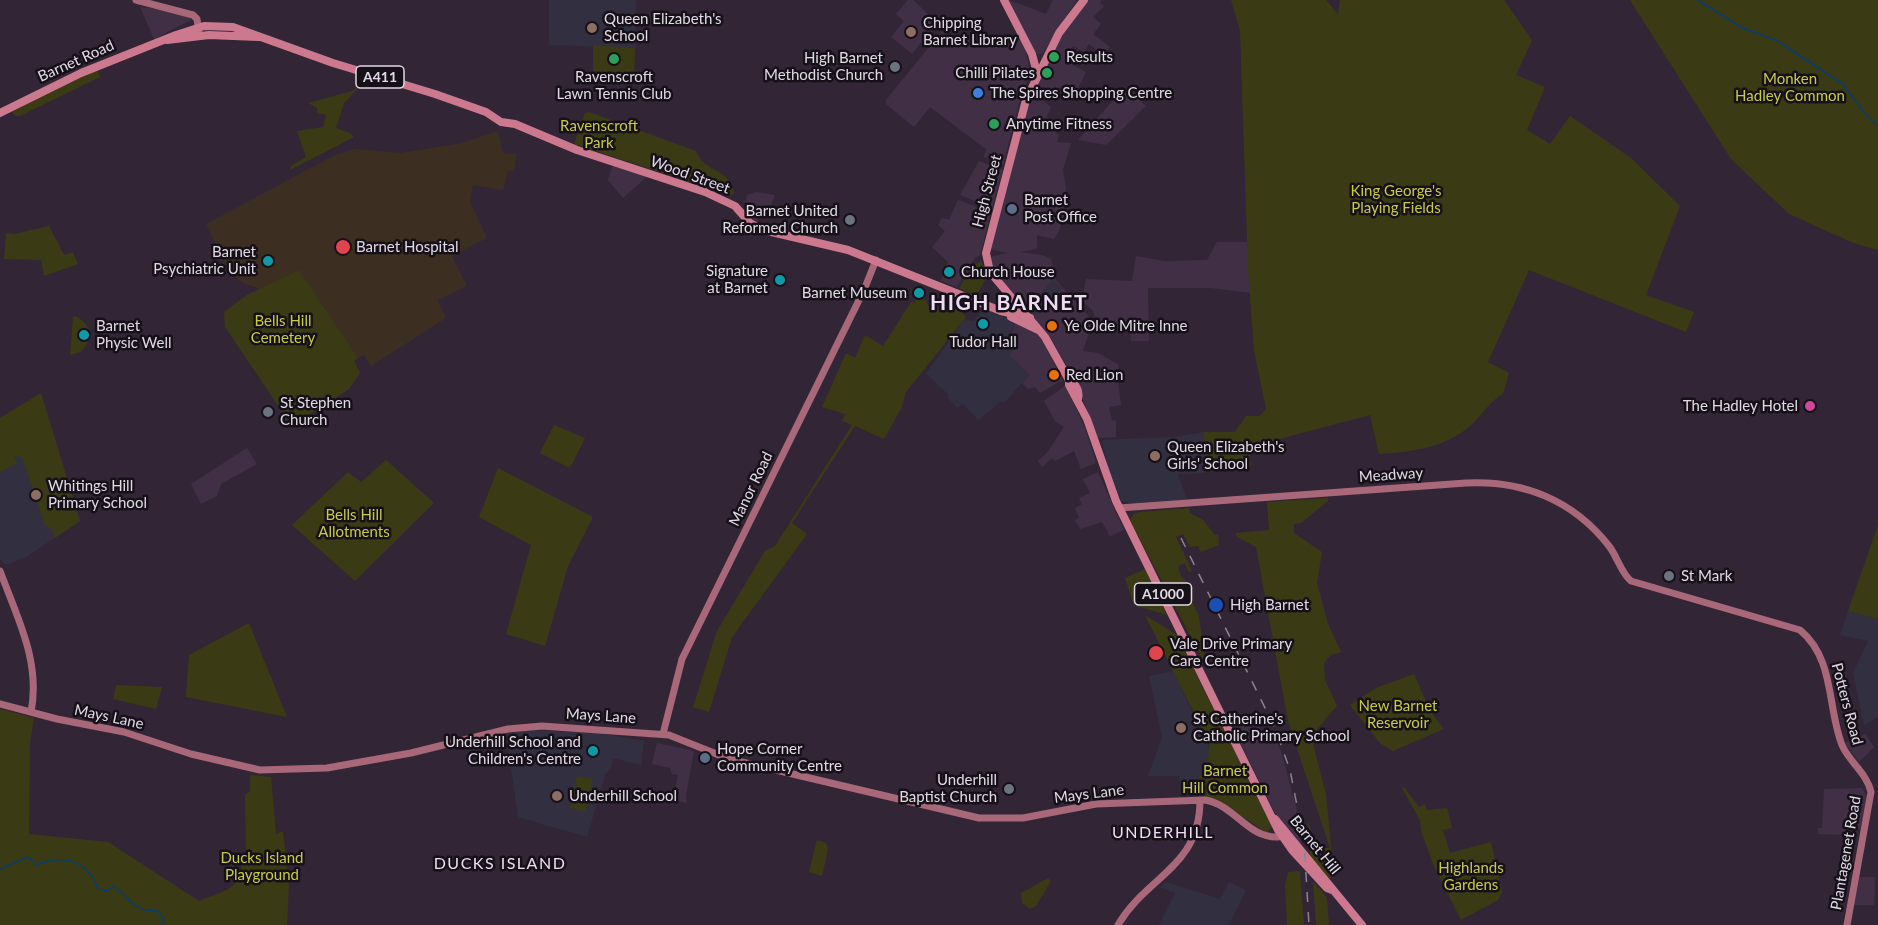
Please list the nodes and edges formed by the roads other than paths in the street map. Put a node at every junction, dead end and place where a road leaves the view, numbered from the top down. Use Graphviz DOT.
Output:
graph roads {
  1 [pos="136,0"];
  2 [pos="1005,0"];
  3 [pos="1084,0"];
  4 [pos="198,32"];
  5 [pos="258,37"];
  6 [pos="1032,54"];
  7 [pos="1042,60"];
  8 [pos="0,113"];
  9 [pos="876,260"];
  10 [pos="1005,313"];
  11 [pos="1021,314"];
  12 [pos="1039,330"];
  13 [pos="1119,508"];
  14 [pos="1135,508"];
  15 [pos="1125,520"];
  16 [pos="0,571"];
  17 [pos="1627,578"];
  18 [pos="0,704"];
  19 [pos="31,712"];
  20 [pos="663,734"];
  21 [pos="1870,786"];
  22 [pos="1200,800"];
  23 [pos="1281,831"];
  24 [pos="1118,925"];
  25 [pos="1362,925"];
  26 [pos="1847,925"];
  1 -- 4 [label="street"];
  2 -- 6 [label="main road"];
  3 -- 7 [label="main road"];
  4 -- 5 [label="main road, Barnet Road / A411"];
  4 -- 8 [label="main road, Barnet Road / A411"];
  5 -- 9 [label="main road, Wood Street / A411"];
  6 -- 7 [label="main road"];
  6 -- 7 [label="main road"];
  7 -- 11 [label="main road, High Street"];
  9 -- 10 [label="main road, Wood Street / A411"];
  9 -- 20 [label="street, Manor Road"];
  10 -- 11 [label="main road"];
  10 -- 11 [label="main road, Wood Street / A411"];
  11 -- 12 [label="main road, Wood Street / A411"];
  12 -- 13 [label="main road, A1000"];
  13 -- 14 [label="street, Meadway"];
  13 -- 15 [label="main road, Barnet Hill / A1000"];
  14 -- 15 [label="street"];
  14 -- 17 [label="street, Meadway"];
  15 -- 23 [label="main road, Barnet Hill / A1000"];
  16 -- 19 [label="street"];
  17 -- 21 [label="street, Potters Road"];
  18 -- 19 [label="street, Mays Lane"];
  19 -- 20 [label="street, Mays Lane"];
  20 -- 22 [label="street, Mays Lane"];
  21 -- 26 [label="street, Plantagenet Road"];
  22 -- 23 [label="street"];
  22 -- 24 [label="street"];
  23 -- 25 [label="main road, Barnet Hill / A1000"];
}
